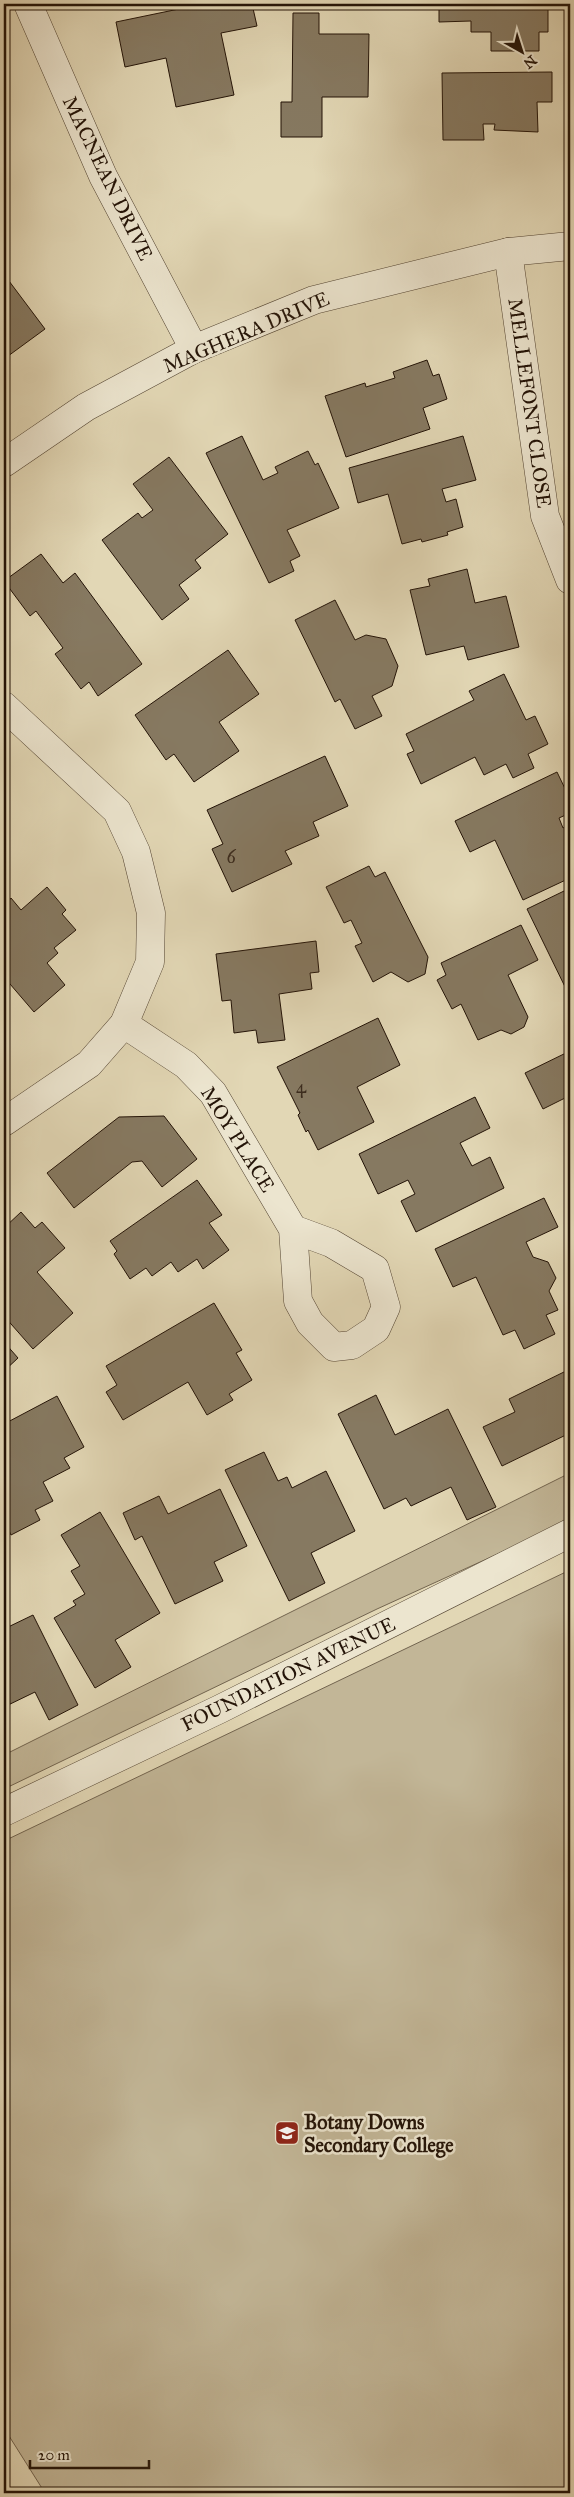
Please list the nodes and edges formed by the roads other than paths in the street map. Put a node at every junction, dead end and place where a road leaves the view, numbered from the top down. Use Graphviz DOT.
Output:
graph roads {
  1 [pos="28,4"];
  2 [pos="570,246"];
  3 [pos="508,252"];
  4 [pos="194,349"];
  5 [pos="4,463"];
  6 [pos="570,580"];
  7 [pos="4,706"];
  8 [pos="124,1024"];
  9 [pos="4,1122"];
  10 [pos="293,1229"];
  11 [pos="570,1533"];
  12 [pos="4,1812"];
  1 -- 4 [label="street, MACNEAN DRIVE"];
  2 -- 3 [label="street, MAGHERA DRIVE"];
  3 -- 4 [label="street, MAGHERA DRIVE"];
  3 -- 6 [label="street, MELLEFONT CLOSE"];
  4 -- 5 [label="street, MAGHERA DRIVE"];
  7 -- 8 [label="street"];
  8 -- 9 [label="street"];
  8 -- 10 [label="street, MOY PLACE"];
  11 -- 12 [label="street, FOUNDATION AVENUE"];
}
